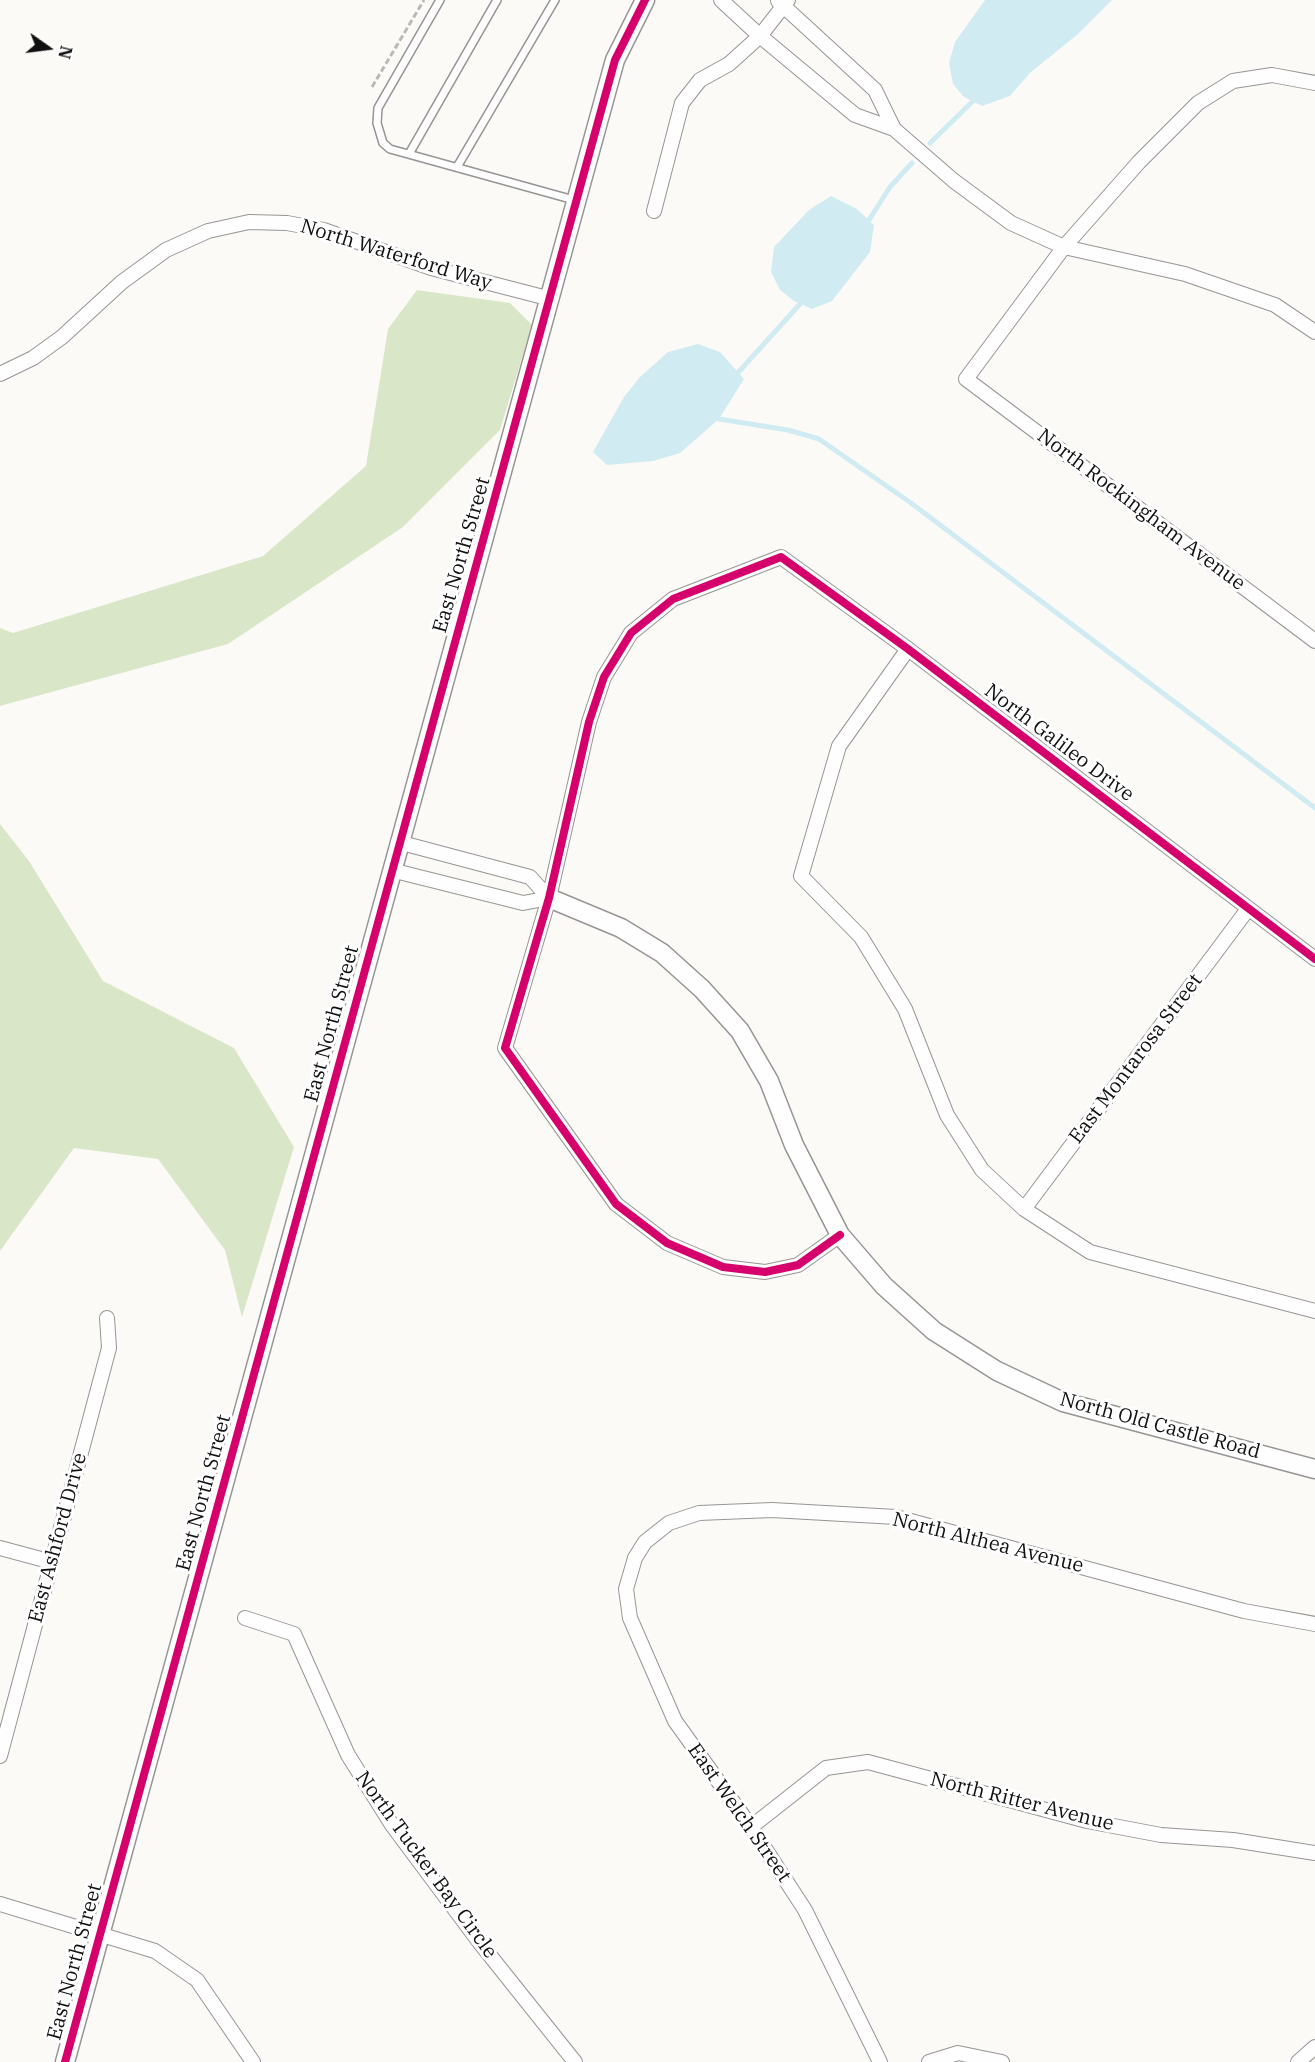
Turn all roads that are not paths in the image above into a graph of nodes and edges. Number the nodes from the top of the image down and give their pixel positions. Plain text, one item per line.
1 (440, 0) edge
2 (497, 0) edge
3 (555, 0) edge
4 (645, 0) edge
5 (721, 0) edge
6 (782, 2) edge
7 (760, 36) junction
8 (1315, 83) edge
9 (894, 129) junction
10 (409, 154) junction
11 (457, 167) junction
12 (576, 200) junction
13 (654, 211) dead end
14 (1064, 247) junction
15 (551, 300) junction
16 (1315, 332) edge
17 (0, 374) edge
18 (1315, 641) edge
19 (908, 649) junction
20 (398, 842) junction
21 (391, 870) junction
22 (549, 898) junction
23 (1248, 909) junction
24 (1315, 959) edge
25 (1024, 1209) junction
26 (840, 1235) junction
27 (1315, 1311) edge
28 (107, 1318) dead end
29 (1315, 1469) edge
30 (0, 1548) edge
31 (634, 1558) joint
32 (52, 1562) junction
33 (245, 1618) dead end
34 (1315, 1624) edge
35 (0, 1756) edge
36 (751, 1827) junction
37 (1315, 1853) edge
38 (0, 1904) edge
39 (99, 1936) junction
40 (1315, 2047) edge
41 (65, 2062) edge
42 (253, 2062) edge
43 (575, 2062) edge
44 (880, 2062) edge
45 (929, 2062) edge
46 (1002, 2062) edge
47 (1298, 2062) edge

1 - 10 lane
2 - 10 lane
3 - 11 lane
4 - 12 street, East North Street
5 - 7 street
6 - 7 street
6 - 9 street
7 - 9 street
7 - 13 street
8 - 14 street
9 - 14 street
10 - 11 lane
11 - 12 lane
12 - 15 street, East North Street
14 - 16 street
14 - 18 street, North Rockingham Avenue
15 - 17 street, North Waterford Way
15 - 20 street, East North Street
19 - 22 street, North Galileo Drive
19 - 23 street, North Galileo Drive
19 - 25 street
20 - 21 street, East North Street
20 - 22 street
21 - 22 street
21 - 39 street, East North Street
22 - 26 street, North Old Castle Road
22 - 26 street
23 - 24 street, North Galileo Drive
23 - 25 street, East Montarosa Street
25 - 27 street
26 - 29 street, North Old Castle Road
28 - 32 street, East Ashford Drive
30 - 32 street
31 - 34 street, North Althea Avenue
31 - 36 street, East Welch Street
32 - 35 street, East Ashford Drive
33 - 43 street, North Tucker Bay Circle
36 - 37 street, North Ritter Avenue
36 - 44 street, East Welch Street
38 - 39 street
39 - 41 street, East North Street
39 - 42 street
40 - 47 street
45 - 46 street

